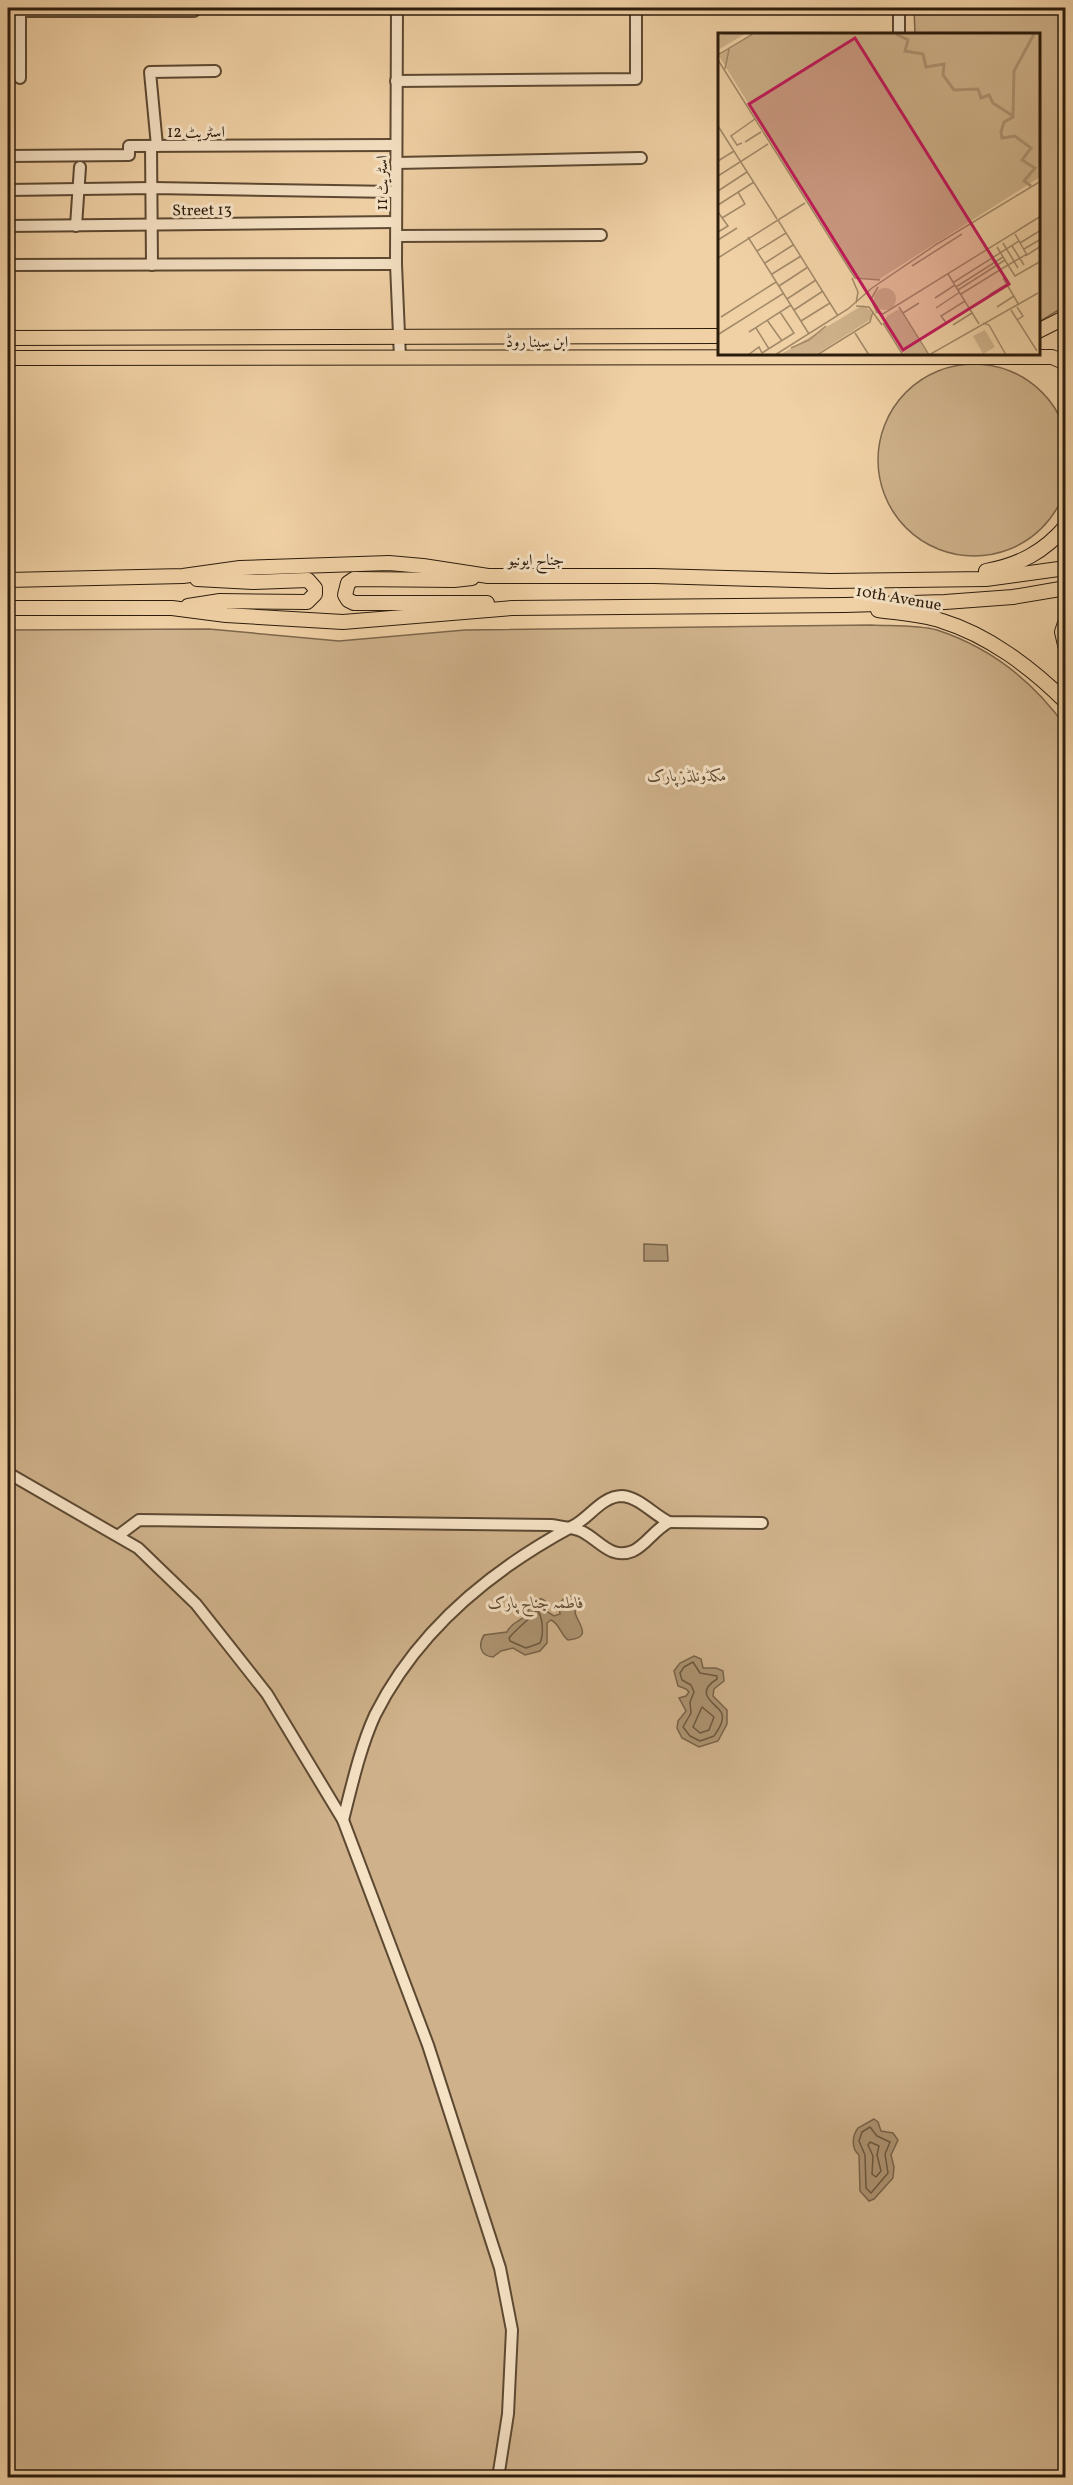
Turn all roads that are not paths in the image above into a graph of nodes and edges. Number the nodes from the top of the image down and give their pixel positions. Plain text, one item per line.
1 (397, 8) edge
2 (636, 8) edge
3 (899, 8) edge
4 (20, 9) edge
5 (194, 11) dead end
6 (899, 33) edge
7 (215, 71) dead end
8 (20, 78) dead end
9 (396, 81) junction
10 (396, 145) junction
11 (154, 146) junction
12 (8, 156) edge
13 (641, 158) dead end
14 (396, 163) junction
15 (80, 167) dead end
16 (153, 188) junction
17 (78, 189) junction
18 (8, 190) edge
19 (396, 192) junction
20 (396, 222) junction
21 (76, 225) junction
22 (152, 225) junction
23 (8, 226) edge
24 (601, 235) dead end
25 (397, 236) junction
26 (396, 264) junction
27 (8, 265) edge
28 (152, 265) junction
29 (1065, 317) edge
30 (1040, 330) edge
31 (718, 336) edge
32 (399, 337) junction
33 (8, 338) edge
34 (8, 358) edge
35 (400, 358) junction
36 (1065, 363) edge
37 (1065, 526) edge
38 (1065, 568) edge
39 (183, 576) junction
40 (488, 576) junction
41 (943, 579) junction
42 (8, 580) edge
43 (1065, 588) edge
44 (845, 605) junction
45 (8, 608) edge
46 (172, 608) junction
47 (512, 608) junction
48 (1065, 620) edge
49 (1065, 649) edge
50 (1065, 702) edge
51 (8, 1473) edge
52 (669, 1522) junction
53 (762, 1523) dead end
54 (570, 1528) junction
55 (119, 1535) junction
56 (343, 1820) junction
57 (498, 2478) edge

1 - 9 street, اسٹریٹ 11
2 - 9 street
3 - 6 street
4 - 5 street
4 - 8 street
7 - 11 street
9 - 10 street, اسٹریٹ 11
10 - 11 street, اسٹریٹ 12
10 - 14 street, اسٹریٹ 11
11 - 12 street, اسٹریٹ 12
11 - 16 street
13 - 14 street
14 - 19 street, اسٹریٹ 11
15 - 17 street
16 - 17 street
16 - 19 street
16 - 22 street
17 - 18 street
17 - 21 street
19 - 20 street, اسٹریٹ 11
20 - 22 street, Street 13
20 - 25 street, اسٹریٹ 11
21 - 22 street, Street 13
21 - 23 street, Street 13
22 - 28 street
24 - 25 street
25 - 26 street, اسٹریٹ 11
26 - 28 street
26 - 32 street, اسٹریٹ 11
27 - 28 street
29 - 30 main road
31 - 32 main road, ابن سینا روڈ
32 - 33 main road, ابن سینا روڈ
32 - 35 street, اسٹریٹ 11
34 - 35 main road, ابن سینا روڈ
35 - 36 main road, ابن سینا روڈ
37 - 41 main road
38 - 41 main road, جناح ایونیو
39 - 40 main road, جناح ایونیو
39 - 42 main road, جناح ایونیو
39 - 46 main road
40 - 41 main road, جناح ایونیو
40 - 47 main road
43 - 44 main road
44 - 47 main road
44 - 50 main road, 10th Avenue
45 - 46 main road
46 - 47 main road
48 - 49 main road
51 - 55 street
52 - 53 street
52 - 54 street
52 - 54 street
54 - 55 street
54 - 56 street
55 - 56 street
56 - 57 street

